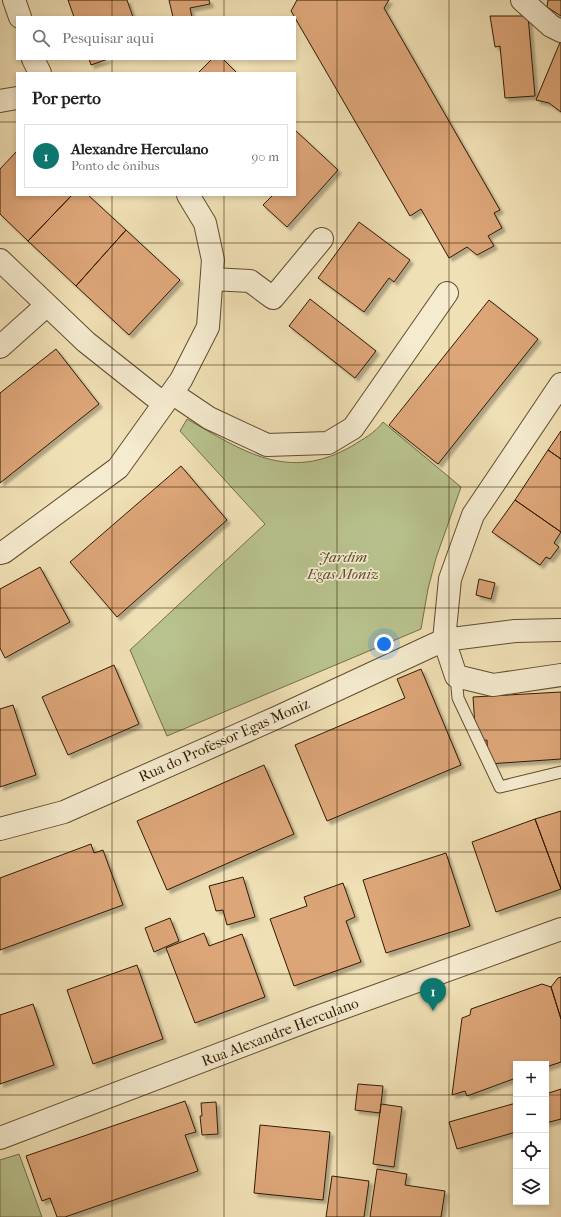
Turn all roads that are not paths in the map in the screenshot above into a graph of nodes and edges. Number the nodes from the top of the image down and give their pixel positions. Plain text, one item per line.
1 (14, 0) edge
2 (522, 0) edge
3 (20, 16) edge
4 (561, 31) edge
5 (34, 60) edge
6 (40, 72) edge
7 (16, 98) edge
8 (0, 101) edge
9 (189, 196) edge
10 (322, 239) dead end
11 (0, 260) edge
12 (212, 279) junction
13 (447, 293) dead end
14 (47, 305) junction
15 (0, 347) edge
16 (561, 384) edge
17 (168, 398) junction
18 (0, 553) edge
19 (561, 630) edge
20 (444, 640) junction
21 (561, 675) edge
22 (456, 676) junction
23 (561, 772) edge
24 (0, 829) edge
25 (561, 929) edge
26 (0, 1138) edge

1 - 3 street
2 - 4 street
5 - 6 street
7 - 8 street
9 - 12 street
10 - 12 street
11 - 14 street
12 - 17 street
13 - 17 street
14 - 15 street
14 - 17 street
16 - 20 street
17 - 18 street
19 - 20 street, Rua do Professor Egas Moniz
20 - 22 street
20 - 24 street, Rua do Professor Egas Moniz
21 - 22 street
22 - 23 lane
25 - 26 street, Rua Alexandre Herculano

